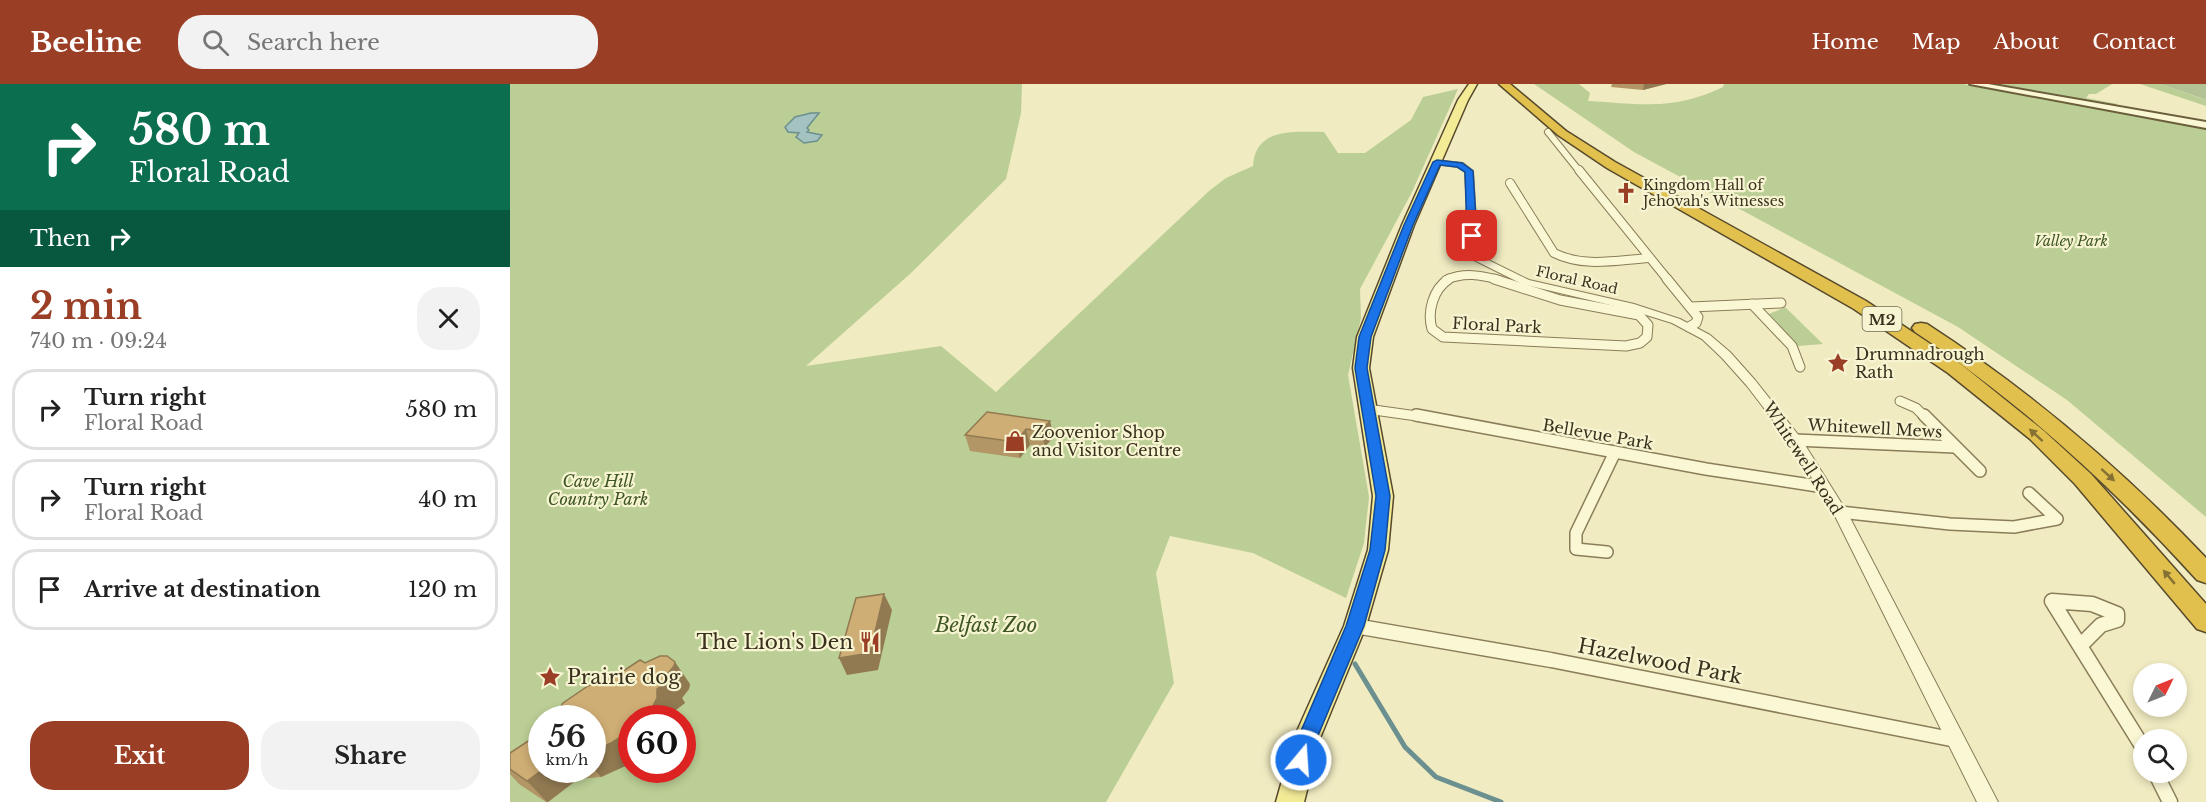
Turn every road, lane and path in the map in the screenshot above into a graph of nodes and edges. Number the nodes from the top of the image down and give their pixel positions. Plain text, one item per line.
1 (1473, 84) edge
2 (1504, 84) edge
3 (1518, 84) edge
4 (1974, 84) edge
5 (2206, 125) edge
6 (1548, 132) dead end
7 (1439, 157) junction
8 (1572, 160) junction
9 (1584, 160) dead end
10 (1510, 183) dead end
11 (1649, 258) junction
12 (1589, 302) junction
13 (1781, 303) dead end
14 (1752, 304) junction
15 (1691, 307) junction
16 (1689, 327) junction
17 (1800, 367) dead end
18 (1899, 389) dead end
19 (1366, 409) junction
20 (1795, 440) junction
21 (1955, 447) junction
22 (1615, 452) junction
23 (1980, 471) dead end
24 (1824, 487) junction
25 (2029, 493) dead end
26 (1840, 512) junction
27 (1607, 552) dead end
28 (2206, 574) edge
29 (2206, 622) edge
30 (1355, 626) junction
31 (2082, 645) junction
32 (2134, 729) edge
33 (1956, 740) junction
34 (2160, 783) edge
35 (1290, 802) edge
36 (1988, 802) edge
37 (2170, 802) edge

1 - 7 main road
29 -> 2 highway, M2
3 -> 28 highway, M2
4 - 5 main road
6 - 8 street
7 - 12 street, Floral Road
7 - 19 main road
8 - 9 street
8 - 11 street
10 - 11 street
11 - 15 street
12 - 12 street, Floral Park
12 - 16 street, Floral Road
13 - 14 street
14 - 15 street
14 - 17 street
15 - 16 street
16 - 20 street, Whitewell Road
18 - 21 street
19 - 22 street, Bellevue Park
19 - 30 main road
20 - 21 street, Whitewell Mews
20 - 24 street, Whitewell Road
21 - 23 street
22 - 24 street, Bellevue Park
22 - 27 street
24 - 26 street, Whitewell Road
25 - 26 street
26 - 33 street, Whitewell Road
30 - 33 street, Hazelwood Park
30 - 35 main road
31 - 31 street
31 - 32 street
33 - 36 street, Whitewell Road
34 - 37 street

